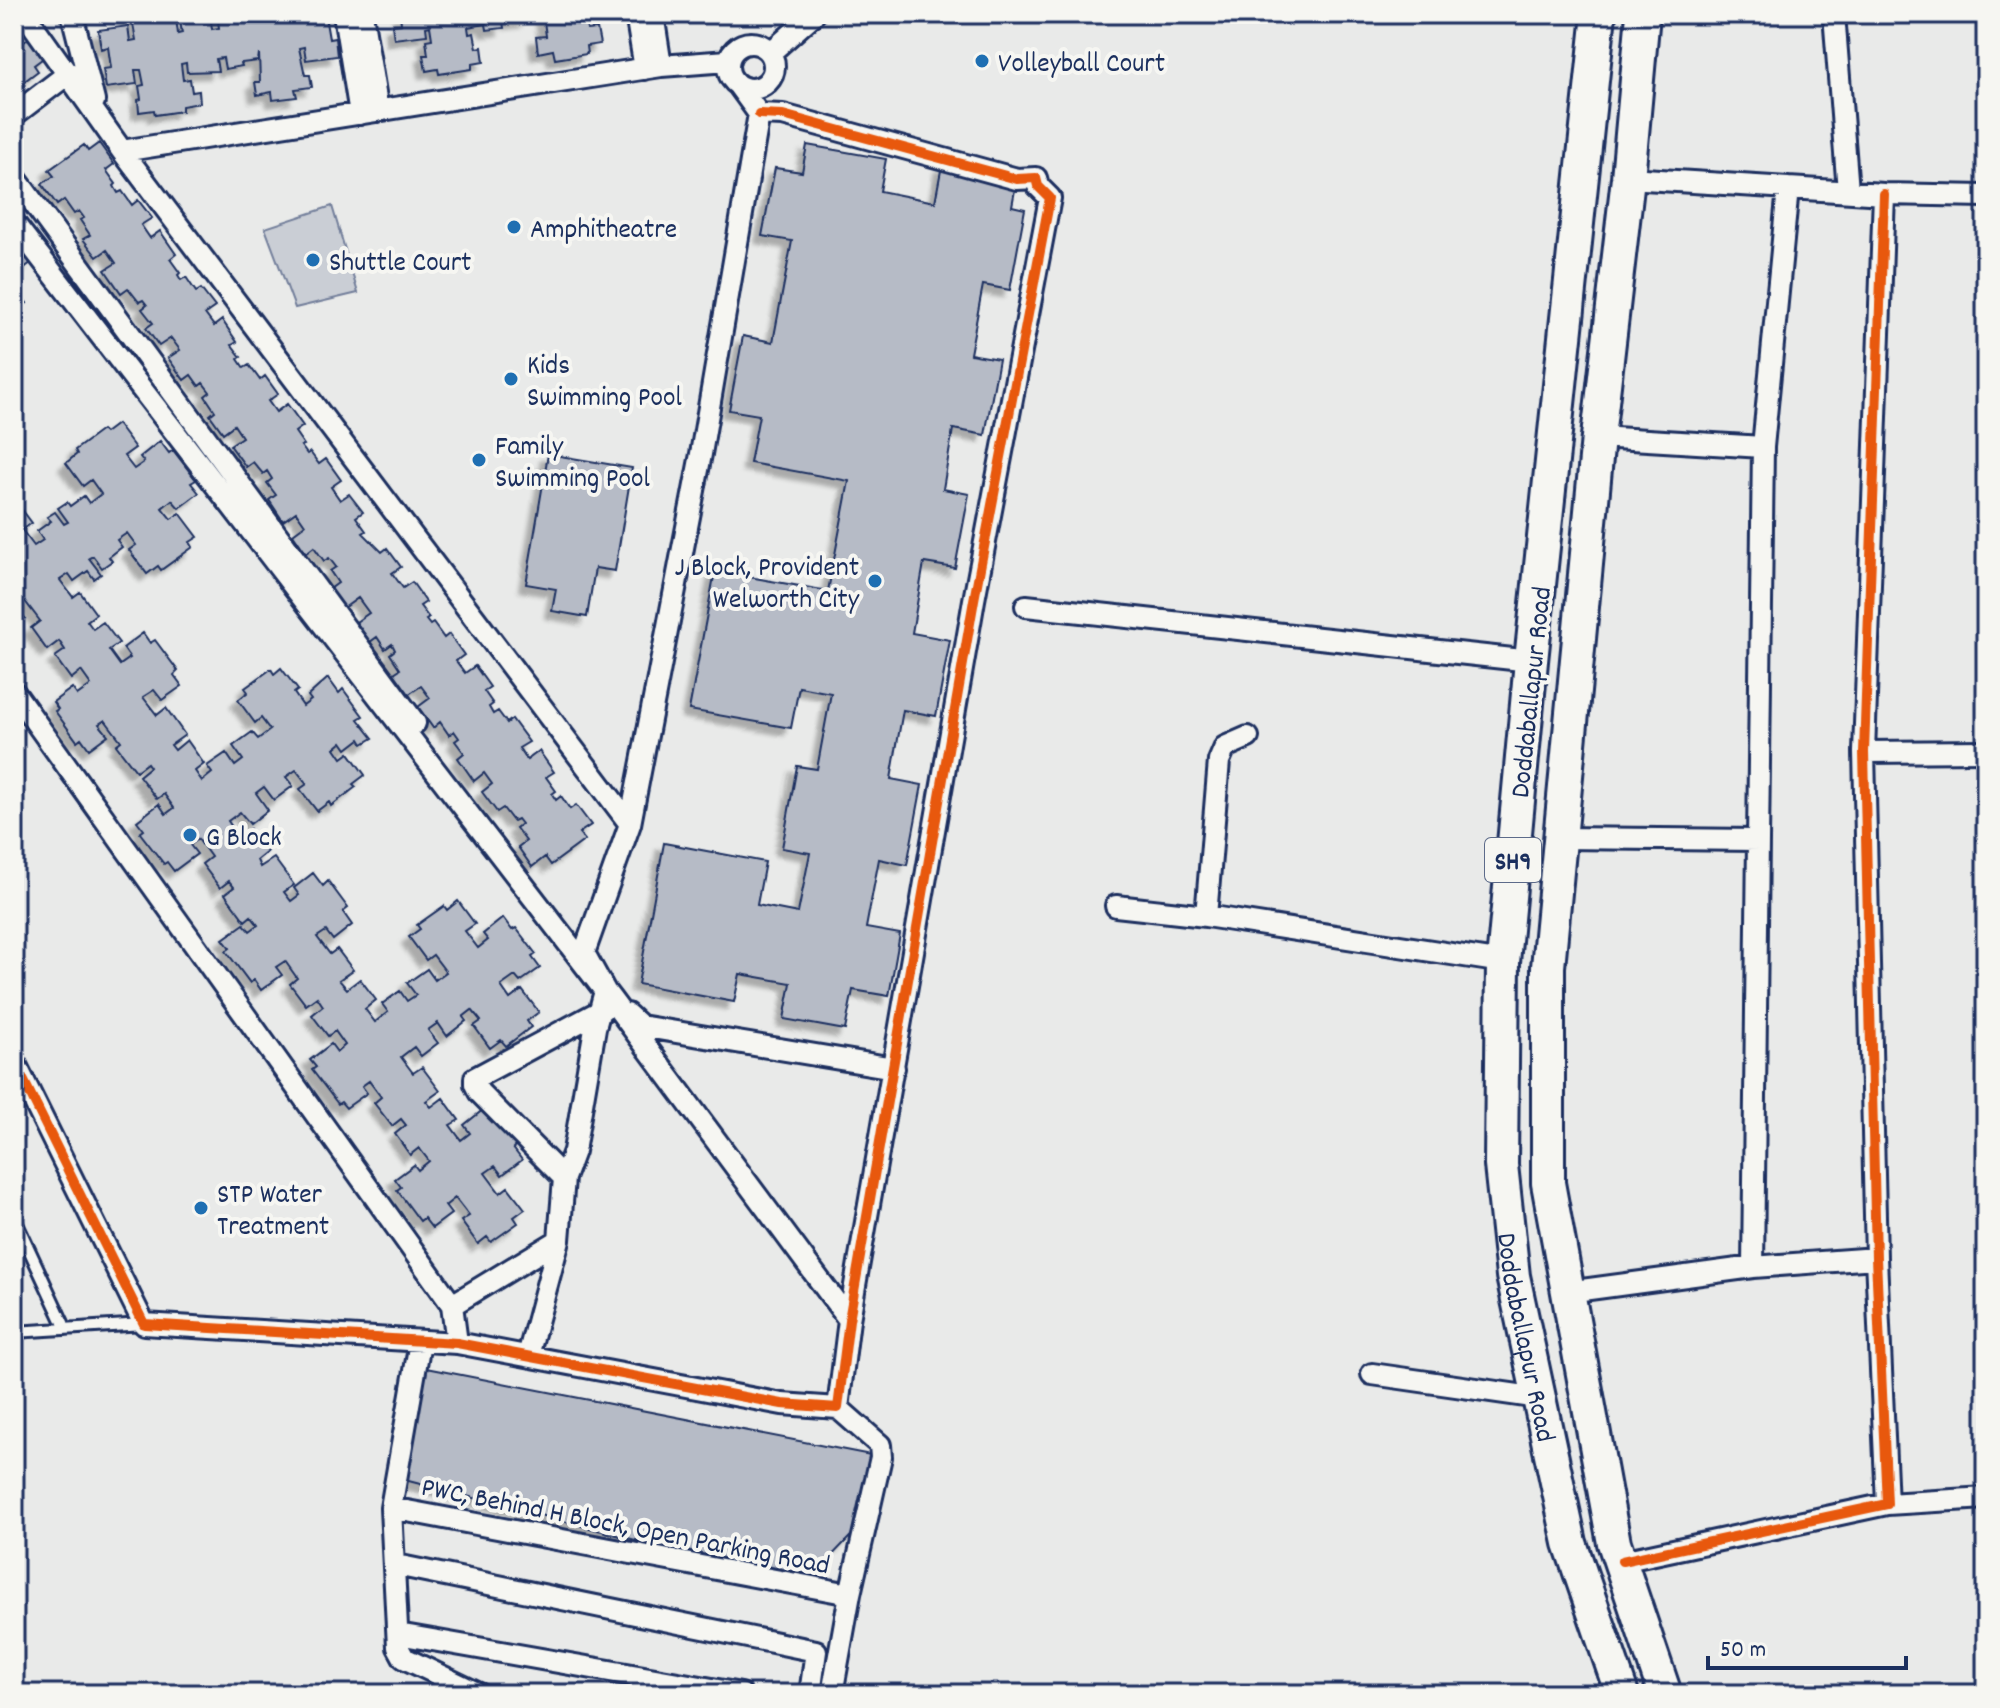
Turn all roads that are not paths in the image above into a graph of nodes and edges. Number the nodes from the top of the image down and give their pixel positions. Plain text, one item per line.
1 (25, 14) edge
2 (72, 14) edge
3 (344, 14) edge
4 (362, 14) edge
5 (636, 14) edge
6 (653, 14) edge
7 (814, 14) edge
8 (1599, 14) edge
9 (1643, 14) edge
10 (1834, 14) edge
11 (770, 53) junction
12 (728, 61) junction
13 (653, 68) junction
14 (69, 73) junction
15 (738, 85) junction
16 (369, 112) junction
17 (759, 114) junction
18 (14, 115) edge
19 (98, 117) junction
20 (122, 151) junction
21 (14, 176) edge
22 (1628, 178) junction
23 (1788, 188) junction
24 (1848, 191) junction
25 (1884, 194) junction
26 (1986, 196) edge
27 (14, 223) edge
28 (1598, 437) junction
29 (1763, 447) junction
30 (1026, 606) dead end
31 (1531, 661) junction
32 (14, 692) edge
33 (1248, 737) dead end
34 (1986, 751) edge
35 (1864, 752) junction
36 (630, 824) junction
37 (1560, 838) junction
38 (1758, 840) junction
39 (1116, 906) dead end
40 (1206, 916) junction
41 (584, 953) junction
42 (1503, 962) junction
43 (606, 1000) junction
44 (894, 1068) junction
45 (16, 1074) edge
46 (564, 1178) junction
47 (14, 1217) edge
48 (559, 1240) junction
49 (1876, 1258) junction
50 (1753, 1267) junction
51 (1567, 1292) junction
52 (452, 1305) junction
53 (849, 1320) junction
54 (144, 1324) junction
55 (66, 1329) junction
56 (14, 1332) edge
57 (420, 1342) junction
58 (457, 1343) junction
59 (528, 1356) junction
60 (1372, 1374) dead end
61 (1539, 1398) junction
62 (838, 1408) junction
63 (1986, 1498) edge
64 (1887, 1504) junction
65 (391, 1508) junction
66 (1622, 1561) junction
67 (396, 1565) junction
68 (850, 1594) junction
69 (398, 1634) junction
70 (479, 1694) edge
71 (741, 1694) edge
72 (810, 1694) edge
73 (832, 1694) edge
74 (1622, 1694) edge
75 (1665, 1694) edge

1 - 14 street
2 - 19 street
3 - 16 street
4 - 16 street
5 - 13 street
6 - 13 street
7 - 11 street
8 - 31 main road, Doddaballapur Road / SH9
9 - 22 main road, Doddaballapur Road / SH9
10 - 24 street
11 - 12 street
11 - 15 street
12 - 13 street
12 - 15 street
13 - 16 street
14 - 18 street
14 - 19 street
15 - 17 street
16 - 20 street
17 - 36 street
17 - 44 street
19 - 20 street
20 - 36 street
21 - 41 street
22 - 23 street
22 - 28 main road, Doddaballapur Road / SH9
23 - 24 street
23 - 29 street
24 - 25 street
25 - 26 street
25 - 35 street
27 - 43 street
28 - 29 street
28 - 37 main road, Doddaballapur Road / SH9
29 - 38 street
30 - 31 street
31 - 42 main road, Doddaballapur Road / SH9
32 - 52 street
33 - 40 street
34 - 35 street
35 - 49 street
36 - 41 street
37 - 38 street
37 - 51 main road, Doddaballapur Road / SH9
38 - 50 street
39 - 40 street
40 - 42 street
41 - 43 street
42 - 61 main road, Doddaballapur Road / SH9
43 - 44 street
43 - 46 street
43 - 46 street
43 - 53 street
44 - 53 street
45 - 54 street
46 - 48 street
47 - 55 lane
48 - 52 street
48 - 59 street
49 - 50 street
49 - 64 street
50 - 51 street
51 - 66 main road, Doddaballapur Road / SH9
52 - 58 street
53 - 62 street
54 - 55 lane
54 - 57 street
55 - 56 lane
57 - 58 street
57 - 65 street
58 - 59 street
59 - 62 street
60 - 61 street
61 - 74 main road, Doddaballapur Road / SH9
62 - 68 street
63 - 64 street
64 - 66 street
65 - 67 street
65 - 68 street, PWC, Behind H Block, Open Parking Road
66 - 75 main road, Doddaballapur Road / SH9
67 - 69 street
67 - 72 street
68 - 73 street
69 - 70 street
69 - 71 street

